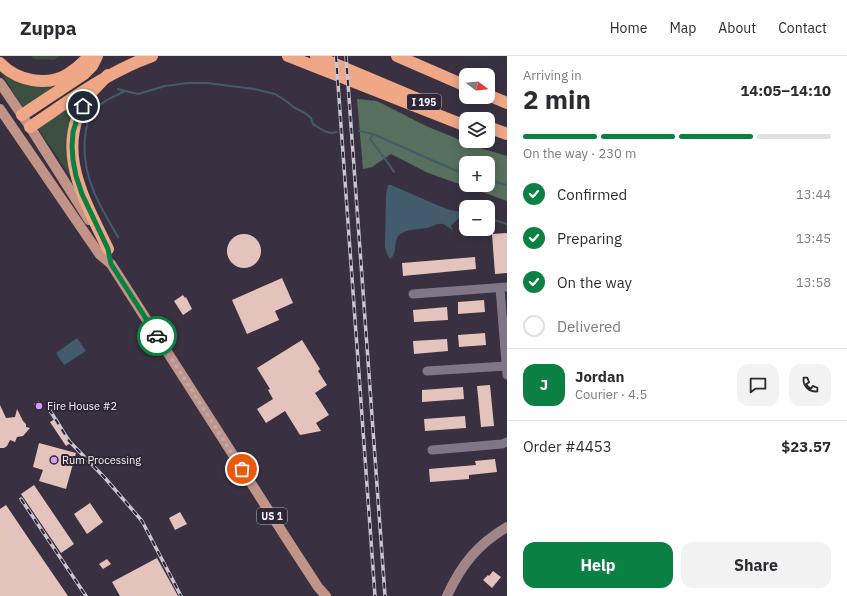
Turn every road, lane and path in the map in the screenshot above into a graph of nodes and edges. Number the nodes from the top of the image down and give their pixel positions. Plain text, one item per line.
1 (89, 56) edge
2 (97, 56) edge
3 (152, 56) edge
4 (288, 56) edge
5 (397, 56) edge
6 (408, 56) edge
7 (312, 60) edge
8 (0, 63) edge
9 (108, 76) junction
10 (459, 82) edge
11 (459, 82) edge
12 (0, 83) edge
13 (381, 88) junction
14 (495, 98) edge
15 (507, 102) edge
16 (0, 109) edge
17 (22, 115) junction
18 (459, 116) edge
19 (10, 123) junction
20 (459, 123) edge
21 (30, 127) junction
22 (495, 130) edge
23 (18, 134) junction
24 (507, 134) edge
25 (495, 136) edge
26 (507, 140) edge
27 (108, 249) junction
28 (111, 264) junction
29 (503, 287) edge
30 (413, 294) dead end
31 (507, 370) edge
32 (427, 371) dead end
33 (507, 442) edge
34 (432, 450) dead end
35 (507, 527) edge
36 (326, 596) edge
37 (447, 596) edge

1 - 8 highway
2 - 17 highway
3 - 9 highway
4 - 7 highway
5 - 10 highway
6 - 11 highway
7 - 13 highway
9 - 21 highway
9 - 27 highway
12 - 17 main road, US 1
13 - 18 highway, I 195
13 - 20 highway
14 - 15 highway
16 - 19 main road, US 1
17 - 19 main road
17 - 21 main road, US 1
19 - 23 main road, US 1
21 - 23 main road
21 - 27 main road, US 1
22 - 24 highway
23 - 28 main road, US 1
25 - 26 highway
27 - 28 main road, US 1
28 - 36 main road, US 1
29 - 30 street
29 - 31 street
31 - 32 street
33 - 34 street
35 - 37 street

